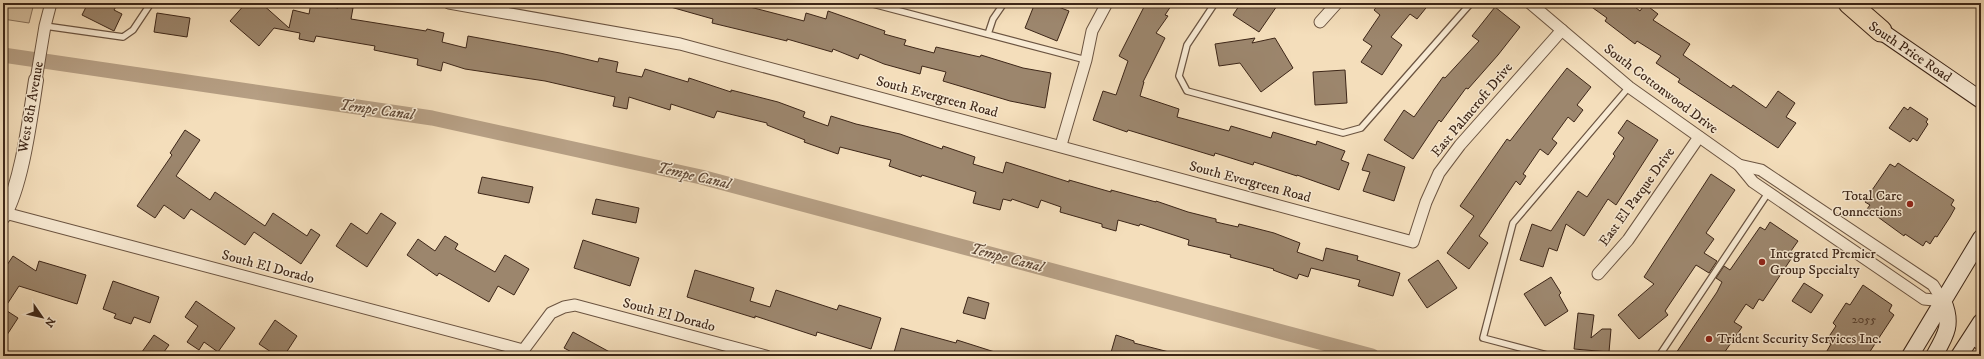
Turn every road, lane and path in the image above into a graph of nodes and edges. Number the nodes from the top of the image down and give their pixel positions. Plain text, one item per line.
1 (51, 3) edge
2 (151, 3) edge
3 (450, 3) edge
4 (869, 3) edge
5 (1004, 3) edge
6 (1107, 3) edge
7 (1215, 3) edge
8 (1337, 3) edge
9 (1471, 3) edge
10 (1530, 3) edge
11 (1839, 3) edge
12 (1849, 3) edge
13 (1320, 22) dead end
14 (45, 26) junction
15 (1562, 30) junction
16 (1881, 31) junction
17 (988, 34) junction
18 (1086, 60) junction
19 (36, 80) joint
20 (1629, 87) junction
21 (1981, 100) edge
22 (1699, 137) junction
23 (1061, 145) junction
24 (1739, 164) junction
25 (1768, 193) junction
26 (4, 215) edge
27 (1827, 233) junction
28 (1856, 233) junction
29 (1981, 238) edge
30 (1413, 242) joint
31 (1598, 274) dead end
32 (1943, 301) junction
33 (1981, 322) edge
34 (1975, 344) edge
35 (521, 353) edge
36 (766, 356) edge
37 (1551, 356) edge
38 (1659, 356) edge
39 (1910, 356) edge
40 (1934, 356) edge
41 (1959, 356) edge

1 - 14 street, West 8th Avenue
2 - 14 lane
3 - 23 street, South Evergreen Road
4 - 17 lane
5 - 17 lane
6 - 18 street
7 - 9 lane
8 - 13 street
10 - 15 street, South Cottonwood Drive
11 - 16 main road, South Price Road
12 - 16 highway
14 - 19 street, West 8th Avenue
15 - 20 street, South Cottonwood Drive
15 - 30 street, East Palmcroft Drive
16 - 21 main road, South Price Road
17 - 18 lane
18 - 23 street
19 - 26 street, West 8th Avenue
20 - 22 street, South Cottonwood Drive
20 - 37 lane
22 - 24 street, South Cottonwood Drive
22 - 31 street, East El Parque Drive
23 - 30 street, South Evergreen Road
24 - 25 street, South Cottonwood Drive
24 - 28 street, South Cottonwood Drive
25 - 27 street, South Cottonwood Drive
25 - 38 lane
26 - 35 street, South El Dorado
27 - 28 street, South Cottonwood Drive
27 - 32 street, South Cottonwood Drive
28 - 32 street, South Cottonwood Drive
29 - 32 main road
32 - 39 main road
32 - 40 main road
33 - 34 main road
34 - 41 main road
35 - 36 street, South El Dorado

